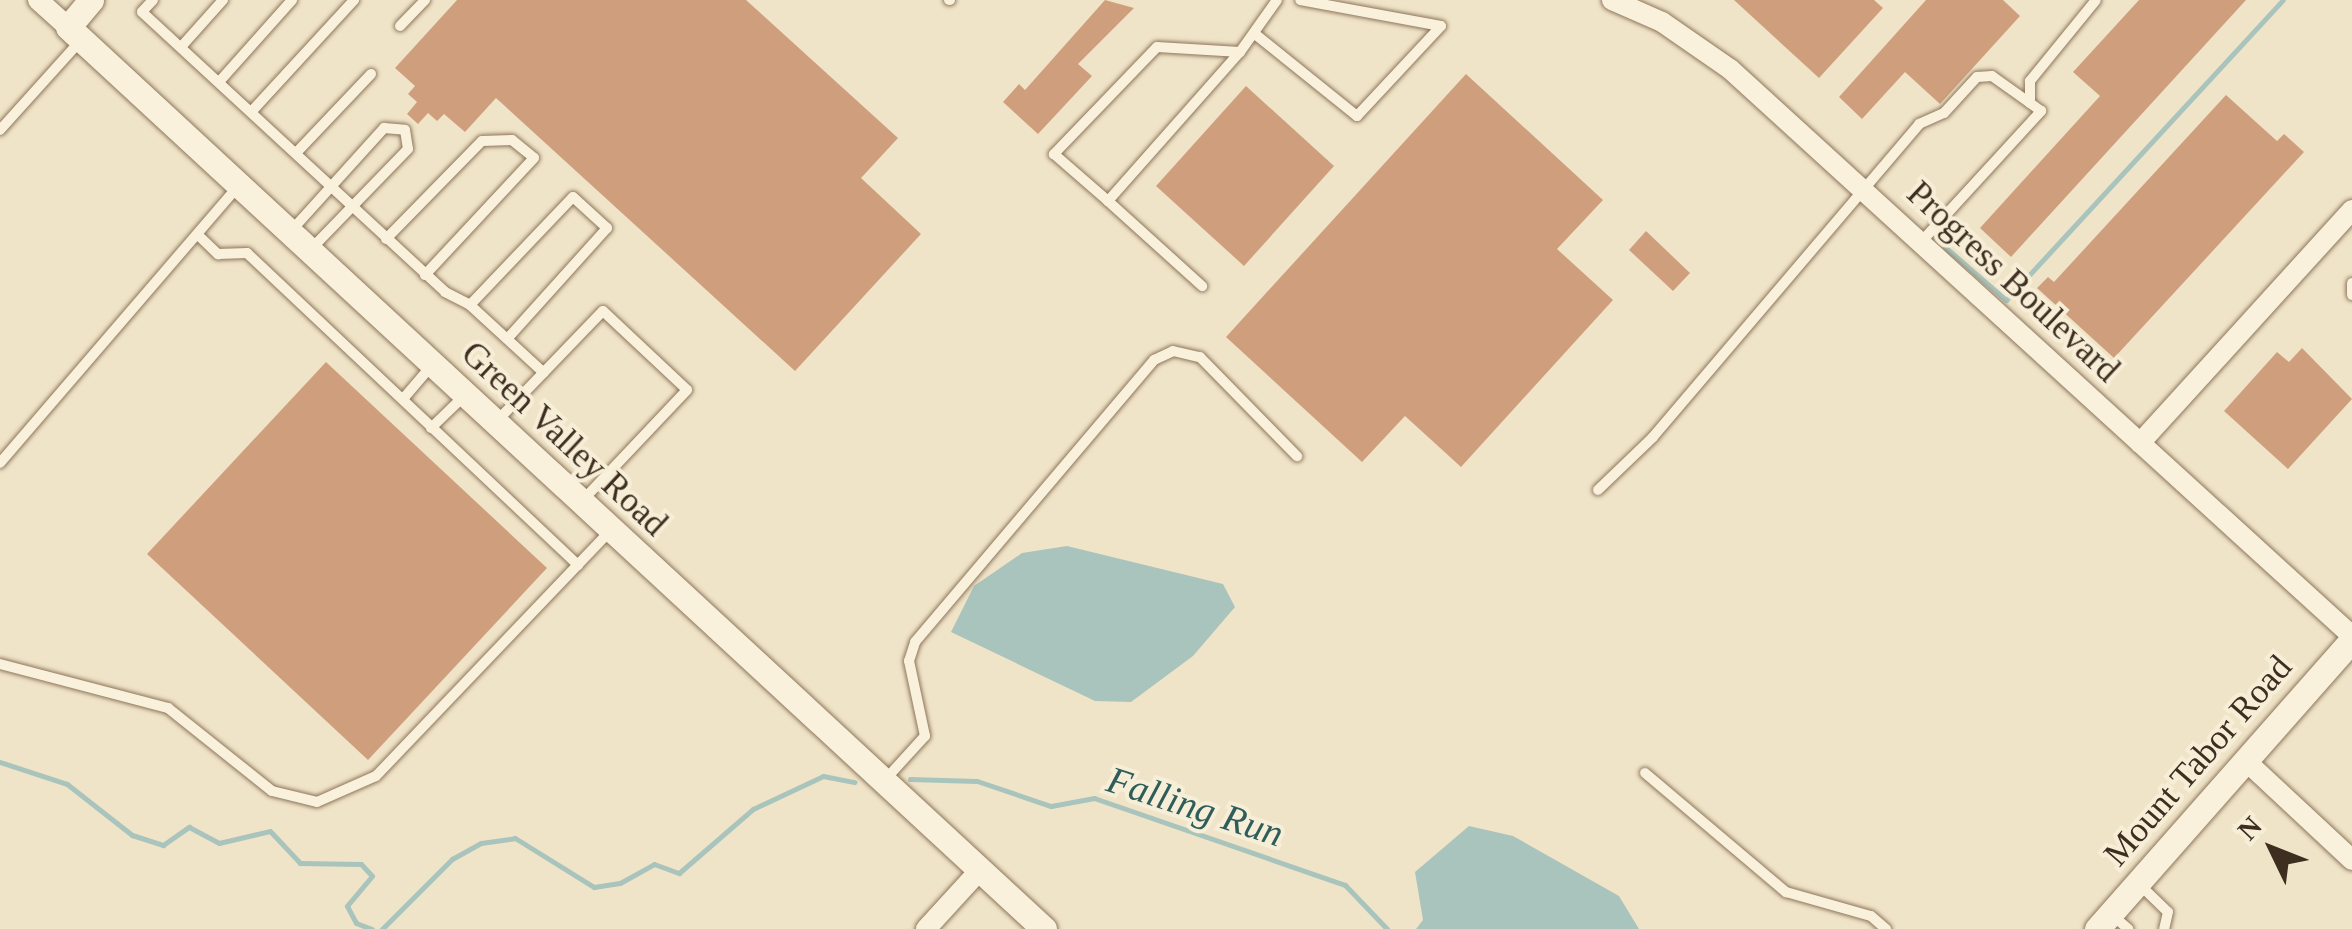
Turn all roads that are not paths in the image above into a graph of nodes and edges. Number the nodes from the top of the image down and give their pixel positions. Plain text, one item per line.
1 (38, 0) edge
2 (91, 0) edge
3 (154, 0) edge
4 (223, 0) edge
5 (292, 0) edge
6 (354, 0) edge
7 (424, 0) edge
8 (1277, 0) edge
9 (1300, 0) edge
10 (1612, 0) edge
11 (2096, 0) edge
12 (400, 26) dead end
13 (75, 33) junction
14 (1255, 34) junction
15 (181, 47) junction
16 (1240, 52) junction
17 (371, 74) dead end
18 (219, 82) junction
19 (2030, 103) junction
20 (252, 111) junction
21 (0, 130) edge
22 (296, 154) junction
23 (239, 185) junction
24 (330, 186) junction
25 (1866, 191) junction
26 (1108, 201) junction
27 (351, 207) junction
28 (2352, 210) edge
29 (289, 232) junction
30 (198, 234) junction
31 (386, 238) junction
32 (1922, 242) junction
33 (309, 251) junction
34 (425, 274) junction
35 (2352, 284) edge
36 (1202, 286) dead end
37 (2352, 295) edge
38 (470, 305) junction
39 (507, 339) junction
40 (432, 366) junction
41 (544, 373) junction
42 (466, 394) junction
43 (403, 399) junction
44 (496, 422) junction
45 (431, 428) junction
46 (2140, 443) junction
47 (1297, 456) dead end
48 (0, 463) edge
49 (1598, 490) dead end
50 (581, 502) junction
51 (611, 530) junction
52 (578, 565) junction
53 (2351, 641) edge
54 (0, 664) edge
55 (2246, 761) junction
56 (1644, 773) dead end
57 (883, 782) junction
58 (2352, 860) edge
59 (980, 871) junction
60 (2138, 882) junction
61 (2112, 924) edge
62 (926, 929) edge
63 (1044, 929) edge
64 (1886, 929) edge
65 (2164, 929) edge

1 - 13 street, Green Valley Road
2 - 13 street
3 - 15 lane
4 - 15 lane
5 - 18 lane
6 - 20 lane
7 - 12 lane
8 - 14 lane
9 - 14 lane
10 - 25 street, Progress Boulevard
11 - 19 lane
13 - 21 lane
13 - 23 street, Green Valley Road
14 - 16 lane
15 - 18 lane
16 - 26 lane
16 - 26 lane
17 - 22 lane
18 - 20 lane
19 - 25 lane
19 - 32 lane
20 - 22 lane
22 - 24 lane
23 - 29 street, Green Valley Road
23 - 30 lane
24 - 27 lane
24 - 27 lane
24 - 29 lane
25 - 32 street, Progress Boulevard
25 - 49 lane
26 - 36 lane
27 - 31 lane
27 - 33 lane
28 - 46 street
29 - 33 street, Green Valley Road
30 - 43 lane
30 - 48 lane
31 - 34 lane
31 - 34 lane
32 - 46 street, Progress Boulevard
33 - 40 street, Green Valley Road
34 - 38 lane
35 - 37 lane
38 - 39 lane
38 - 39 lane
39 - 41 lane
40 - 42 street, Green Valley Road
40 - 43 lane
41 - 44 lane
41 - 50 lane
42 - 44 street, Green Valley Road
42 - 45 lane
43 - 45 lane
44 - 50 street, Green Valley Road
45 - 52 lane
46 - 53 street, Progress Boulevard
47 - 57 lane
50 - 51 street, Green Valley Road
51 - 52 lane
51 - 57 street, Green Valley Road
52 - 54 lane
53 - 55 street, Mount Tabor Road
55 - 58 street
55 - 60 street, Mount Tabor Road
56 - 64 lane
57 - 59 street, Green Valley Road
59 - 62 street
59 - 63 street, Green Valley Road
60 - 61 street, Mount Tabor Road
60 - 65 lane

